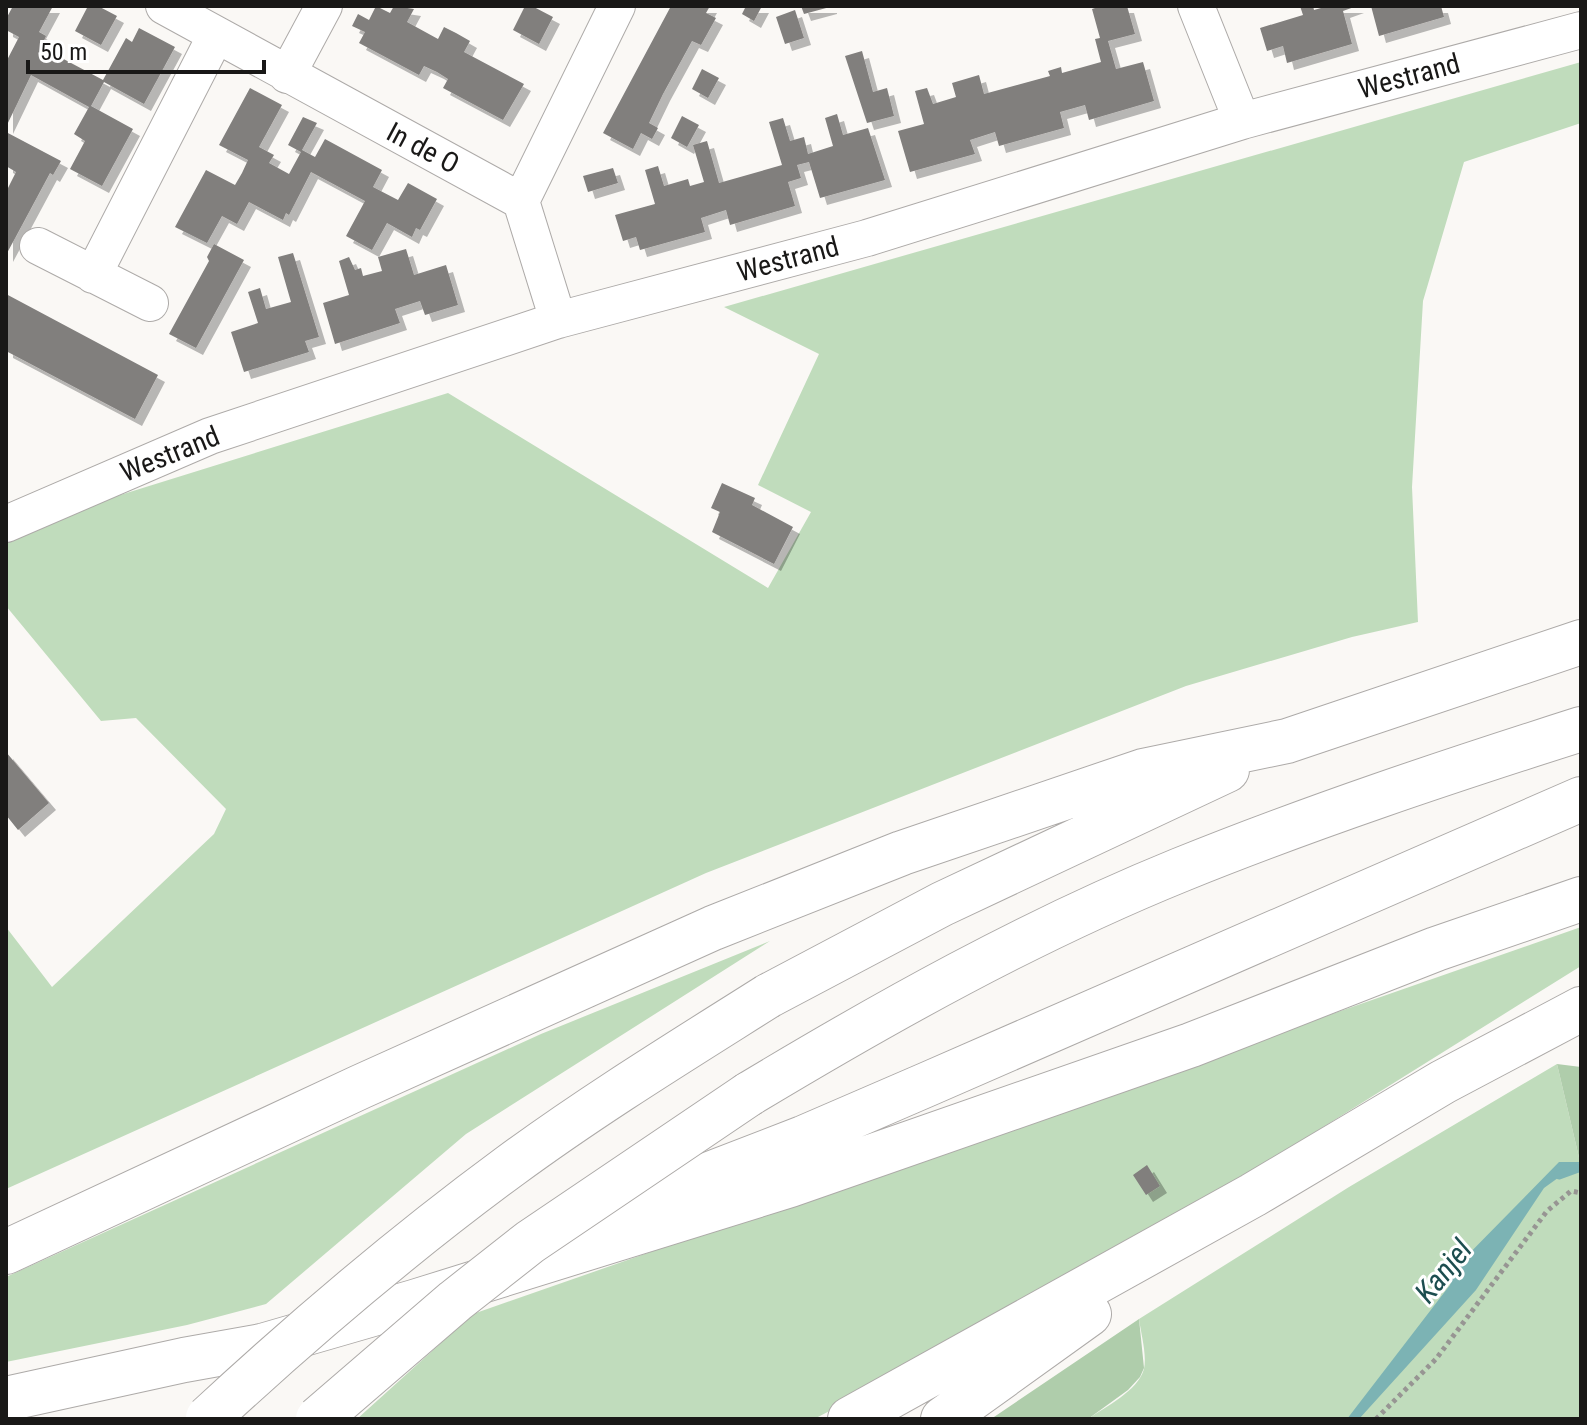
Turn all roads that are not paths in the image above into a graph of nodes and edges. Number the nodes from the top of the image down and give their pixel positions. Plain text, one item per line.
1 (164, 6) edge
2 (324, 6) edge
3 (617, 6) edge
4 (1196, 6) edge
5 (1581, 30) edge
6 (216, 35) junction
7 (287, 75) junction
8 (1242, 121) junction
9 (521, 201) junction
10 (38, 246) dead end
11 (93, 275) junction
12 (150, 303) dead end
13 (558, 320) junction
14 (6, 524) edge
15 (1581, 642) edge
16 (1581, 729) edge
17 (1287, 741) junction
18 (1581, 799) edge
19 (1581, 899) edge
20 (1581, 1009) edge
21 (1253, 1195) junction
22 (6, 1252) edge
23 (184, 1360) junction
24 (6, 1399) edge
25 (207, 1418) edge
26 (318, 1419) edge
27 (850, 1419) edge
28 (943, 1419) edge

1 - 6 street, In de O
2 - 7 street
3 - 9 street
4 - 8 street
5 - 8 street, Westrand
6 - 7 street, In de O
6 - 11 street
7 - 9 street, In de O
8 - 13 street, Westrand
9 - 13 street
10 - 11 street
11 - 12 street
13 - 14 street, Westrand
15 - 17 highway
16 - 26 highway, bridge
17 - 22 highway
17 - 25 highway, bridge
18 - 23 highway
19 - 23 highway
20 - 21 highway
21 - 27 highway
21 - 28 highway
23 - 24 highway

